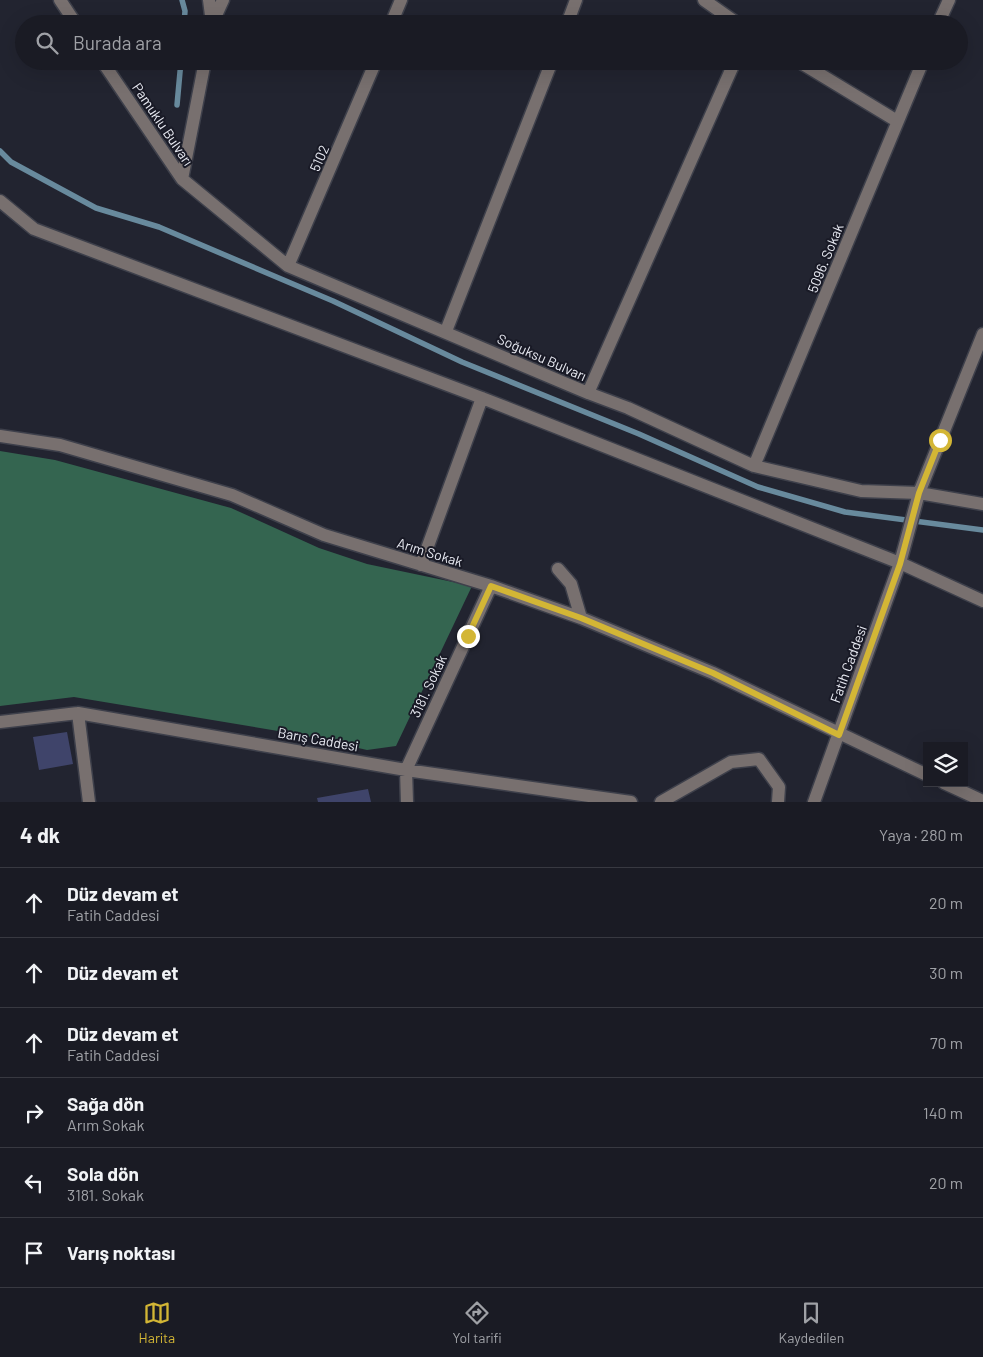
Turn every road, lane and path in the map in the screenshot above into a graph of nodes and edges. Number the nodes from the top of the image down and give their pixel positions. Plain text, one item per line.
1 (60, 0) edge
2 (208, 0) edge
3 (222, 0) edge
4 (401, 0) edge
5 (576, 0) edge
6 (704, 0) edge
7 (948, 0) edge
8 (70, 15) edge
9 (211, 15) edge
10 (215, 15) edge
11 (395, 15) edge
12 (570, 15) edge
13 (725, 15) edge
14 (942, 15) edge
15 (108, 70) edge
16 (203, 70) edge
17 (372, 70) edge
18 (548, 70) edge
19 (730, 70) edge
20 (813, 70) edge
21 (918, 70) edge
22 (897, 121) junction
23 (182, 179) junction
24 (0, 201) edge
25 (288, 266) junction
26 (446, 331) junction
27 (983, 334) edge
28 (588, 393) junction
29 (482, 398) junction
30 (0, 436) edge
31 (754, 466) junction
32 (919, 493) junction
33 (983, 504) edge
34 (900, 564) junction
35 (421, 565) junction
36 (558, 569) dead end
37 (491, 586) junction
38 (983, 600) edge
39 (581, 618) junction
40 (78, 713) junction
41 (0, 722) edge
42 (839, 735) junction
43 (406, 770) junction
44 (923, 773) edge
45 (953, 787) edge
46 (983, 801) edge
47 (90, 802) edge
48 (407, 802) edge
49 (631, 802) edge
50 (661, 802) edge
51 (778, 802) edge
52 (814, 802) edge

1 - 8 street
2 - 9 street
3 - 10 street
4 - 11 street
5 - 12 street
6 - 13 street
7 - 14 street
15 - 23 street, Pamuklu Bulvarı
16 - 23 street
17 - 25 street, 5102
18 - 26 street
19 - 28 street
20 - 22 street
21 - 22 street, 5096. Sokak
22 - 31 street, 5096. Sokak
23 - 25 street, Soğuksu Bulvarı
24 - 29 street
25 - 26 street, Soğuksu Bulvarı
26 - 28 street, Soğuksu Bulvarı
27 - 32 street
28 - 31 street, Soğuksu Bulvarı
29 - 34 street
29 - 35 street
30 - 35 street, Arım Sokak
31 - 32 street, Soğuksu Bulvarı
32 - 33 street, Soğuksu Bulvarı
32 - 34 street, Fatih Caddesi
34 - 38 street
34 - 42 street, Fatih Caddesi
35 - 37 street, Arım Sokak
36 - 39 street
37 - 39 street, Arım Sokak
37 - 43 street, 3181. Sokak
39 - 42 street, Arım Sokak
40 - 41 street, Barış Caddesi
40 - 43 street, Barış Caddesi
40 - 47 street
42 - 44 street, Arım Sokak
42 - 52 street, Fatih Caddesi
43 - 48 street, 3181. Sokak
43 - 49 street, Barış Caddesi
45 - 46 street
50 - 51 street

